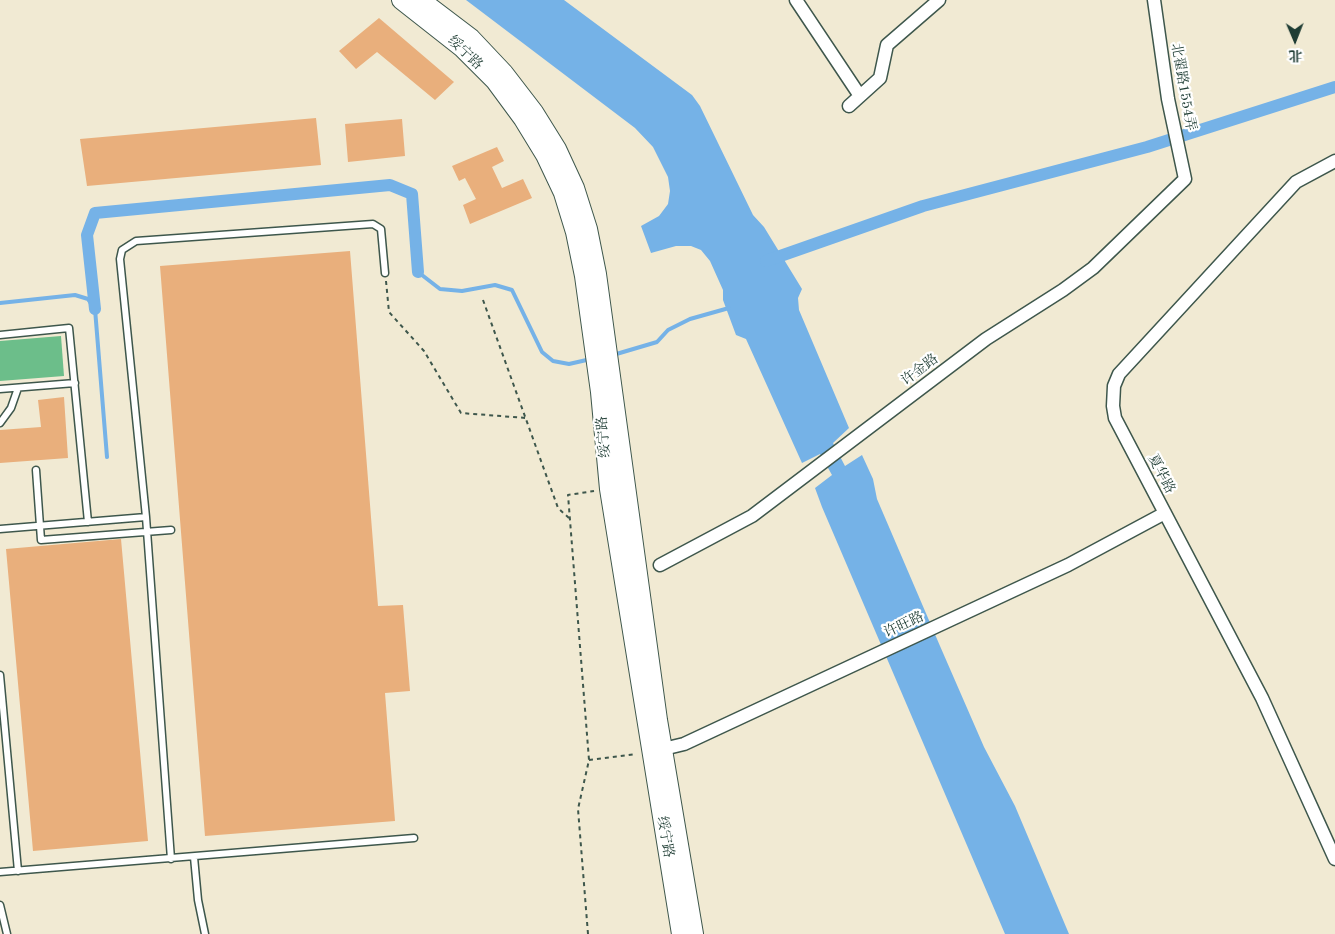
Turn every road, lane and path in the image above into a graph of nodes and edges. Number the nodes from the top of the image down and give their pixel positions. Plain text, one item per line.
1 (401, 0) edge
2 (421, 0) edge
3 (796, 0) edge
4 (939, 0) edge
5 (1154, 0) edge
6 (438, 7) edge
7 (442, 31) junction
8 (860, 96) junction
9 (849, 106) dead end
10 (1335, 162) edge
11 (1185, 178) joint
12 (386, 273) joint
13 (483, 300) dead end
14 (0, 335) edge
15 (601, 356) junction
16 (75, 383) junction
17 (18, 388) junction
18 (0, 389) edge
19 (606, 390) junction
20 (526, 418) junction
21 (0, 423) edge
22 (36, 470) dead end
23 (609, 488) junction
24 (1165, 513) junction
25 (146, 517) junction
26 (570, 519) junction
27 (88, 522) junction
28 (40, 526) junction
29 (0, 529) edge
30 (171, 530) dead end
31 (147, 532) junction
32 (660, 565) dead end
33 (0, 676) edge
34 (657, 751) junction
35 (590, 760) junction
36 (414, 838) dead end
37 (194, 857) junction
38 (171, 859) junction
39 (1335, 859) edge
40 (18, 871) junction
41 (0, 872) edge
42 (0, 905) edge
43 (7, 934) edge
44 (205, 934) edge
45 (588, 934) edge
46 (681, 934) edge
47 (694, 934) edge

1 - 7 main road, 绥宁路
2 - 6 main road, 绥宁路
3 - 8 street
4 - 8 street
5 - 11 street, 北翟路1554弄
6 - 7 street
6 - 15 main road, 绥宁路
7 - 15 main road, 绥宁路
8 - 9 street
10 - 24 street, 夏华路
11 - 32 street, 许金路
12 - 20 path
12 - 25 lane
13 - 20 path
14 - 16 lane
15 - 19 main road, 绥宁路
16 - 17 lane
16 - 27 lane
17 - 18 lane
17 - 21 lane
19 - 23 main road, 绥宁路
19 - 34 main road, 绥宁路
20 - 26 path
22 - 28 lane
23 - 26 path
23 - 34 main road, 绥宁路
24 - 34 street, 许旺路
24 - 39 street, 夏华路
25 - 27 lane
25 - 31 lane
26 - 35 path
27 - 28 lane
28 - 29 lane
28 - 31 lane
30 - 31 lane
31 - 38 lane
33 - 40 lane
34 - 35 path
34 - 46 main road, 绥宁路
34 - 47 main road, 绥宁路
35 - 45 path
36 - 37 lane
37 - 38 lane
37 - 44 lane
38 - 40 lane
40 - 41 lane
42 - 43 lane

